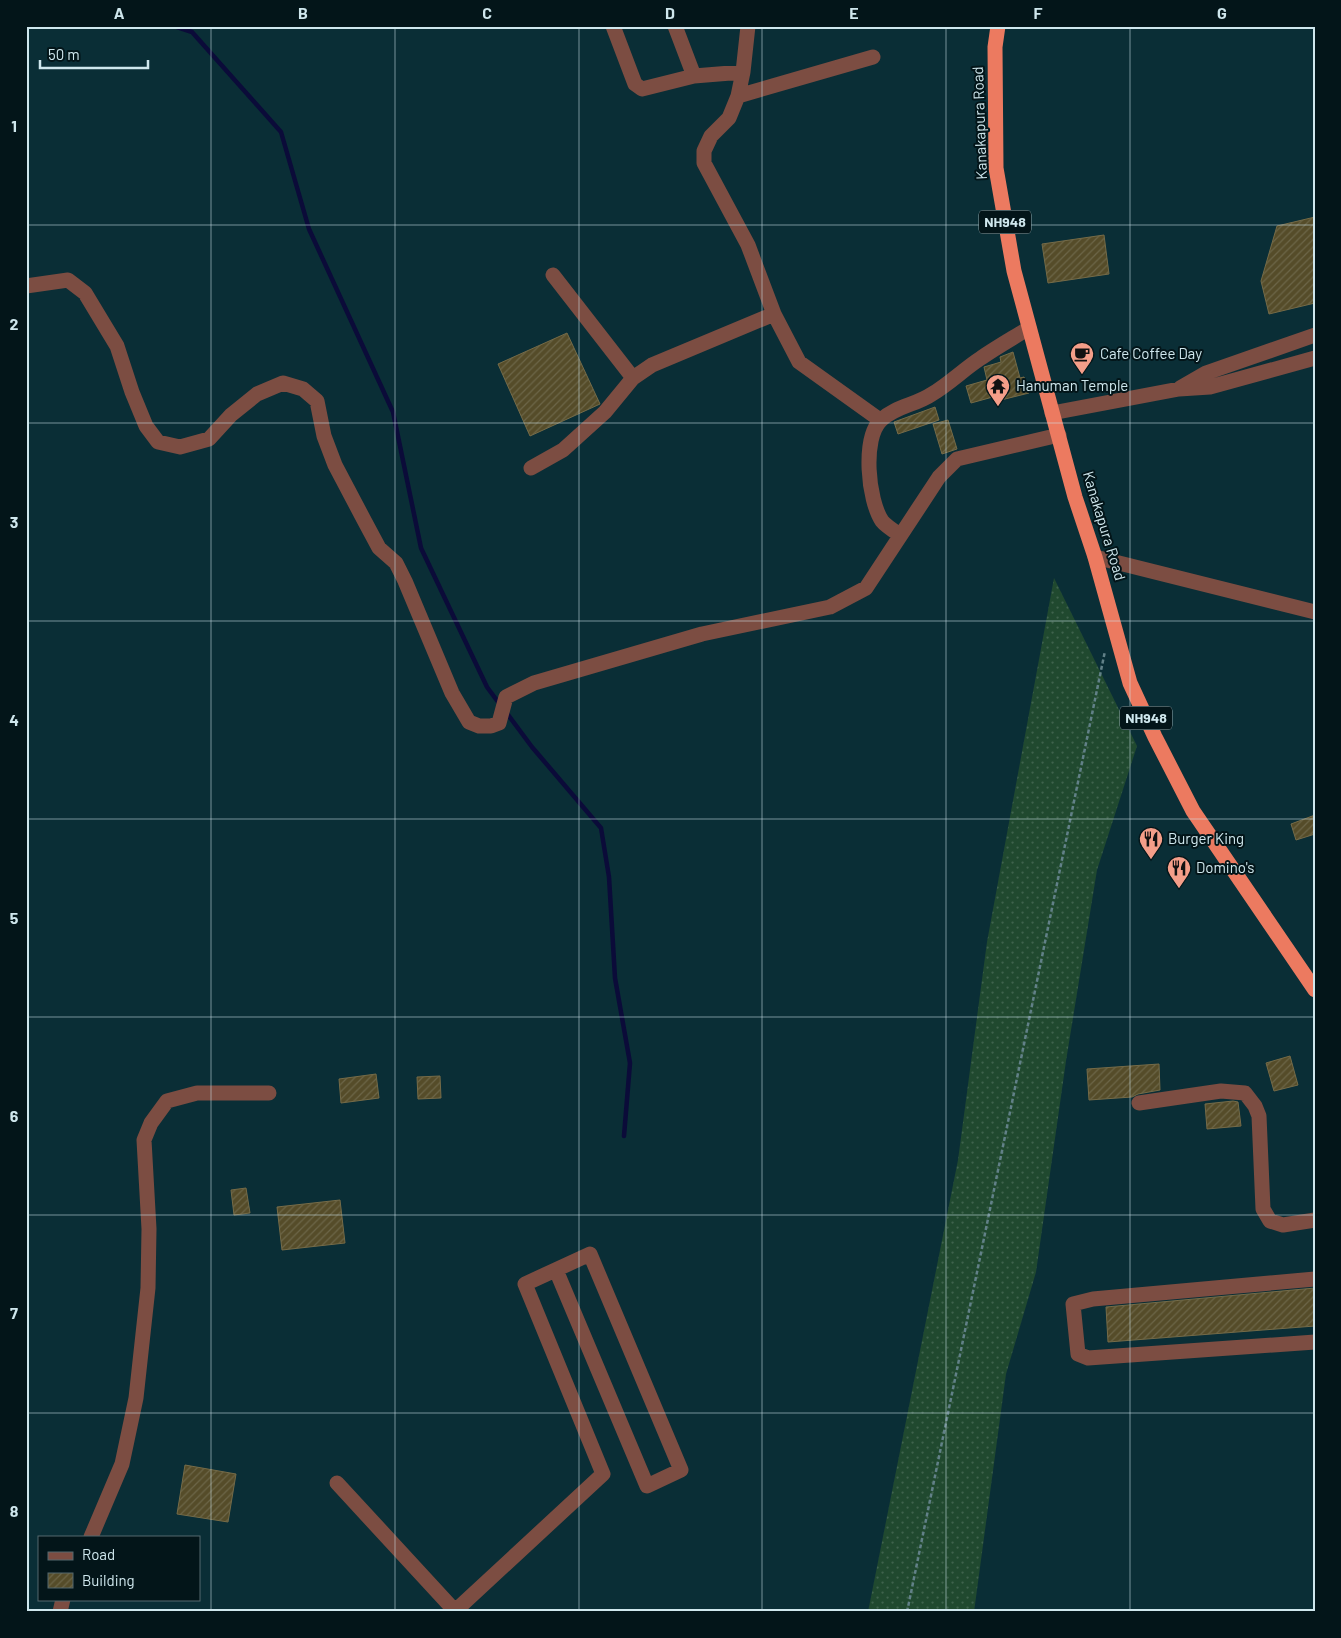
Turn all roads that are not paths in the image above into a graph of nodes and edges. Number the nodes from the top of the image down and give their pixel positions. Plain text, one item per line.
1 (613, 26) edge
2 (675, 26) edge
3 (748, 26) edge
4 (998, 26) edge
5 (874, 57) dead end
6 (743, 72) junction
7 (694, 76) junction
8 (738, 96) junction
9 (553, 276) dead end
10 (26, 286) edge
11 (774, 314) junction
12 (1029, 328) junction
13 (1315, 335) edge
14 (1315, 358) edge
15 (633, 378) junction
16 (1179, 389) junction
17 (1052, 413) junction
18 (880, 420) junction
19 (1059, 435) junction
20 (530, 468) dead end
21 (900, 535) junction
22 (1095, 557) junction
23 (1315, 612) edge
24 (1315, 990) edge
25 (270, 1094) dead end
26 (1139, 1103) dead end
27 (1315, 1220) edge
28 (556, 1270) junction
29 (1315, 1279) edge
30 (1315, 1342) edge
31 (337, 1483) dead end
32 (91, 1536) edge
33 (454, 1611) edge

1 - 7 street
2 - 7 street
3 - 6 street
4 - 12 highway, Kanakapura Road / NH948
5 - 8 street
6 - 7 street
6 - 8 street
8 - 11 street
9 - 15 street
10 - 21 street
11 - 15 street
11 - 18 street
12 - 17 highway, Kanakapura Road / NH948
12 - 18 street
13 - 16 street
14 - 16 street
15 - 20 street
16 - 17 street
17 - 19 highway, Kanakapura Road / NH948
18 - 21 street
19 - 21 street
19 - 22 highway, Kanakapura Road / NH948
22 - 23 street
22 - 24 highway, Kanakapura Road / NH948
25 - 32 street
26 - 27 street
28 - 28 street
28 - 33 street
29 - 30 street
31 - 33 street

